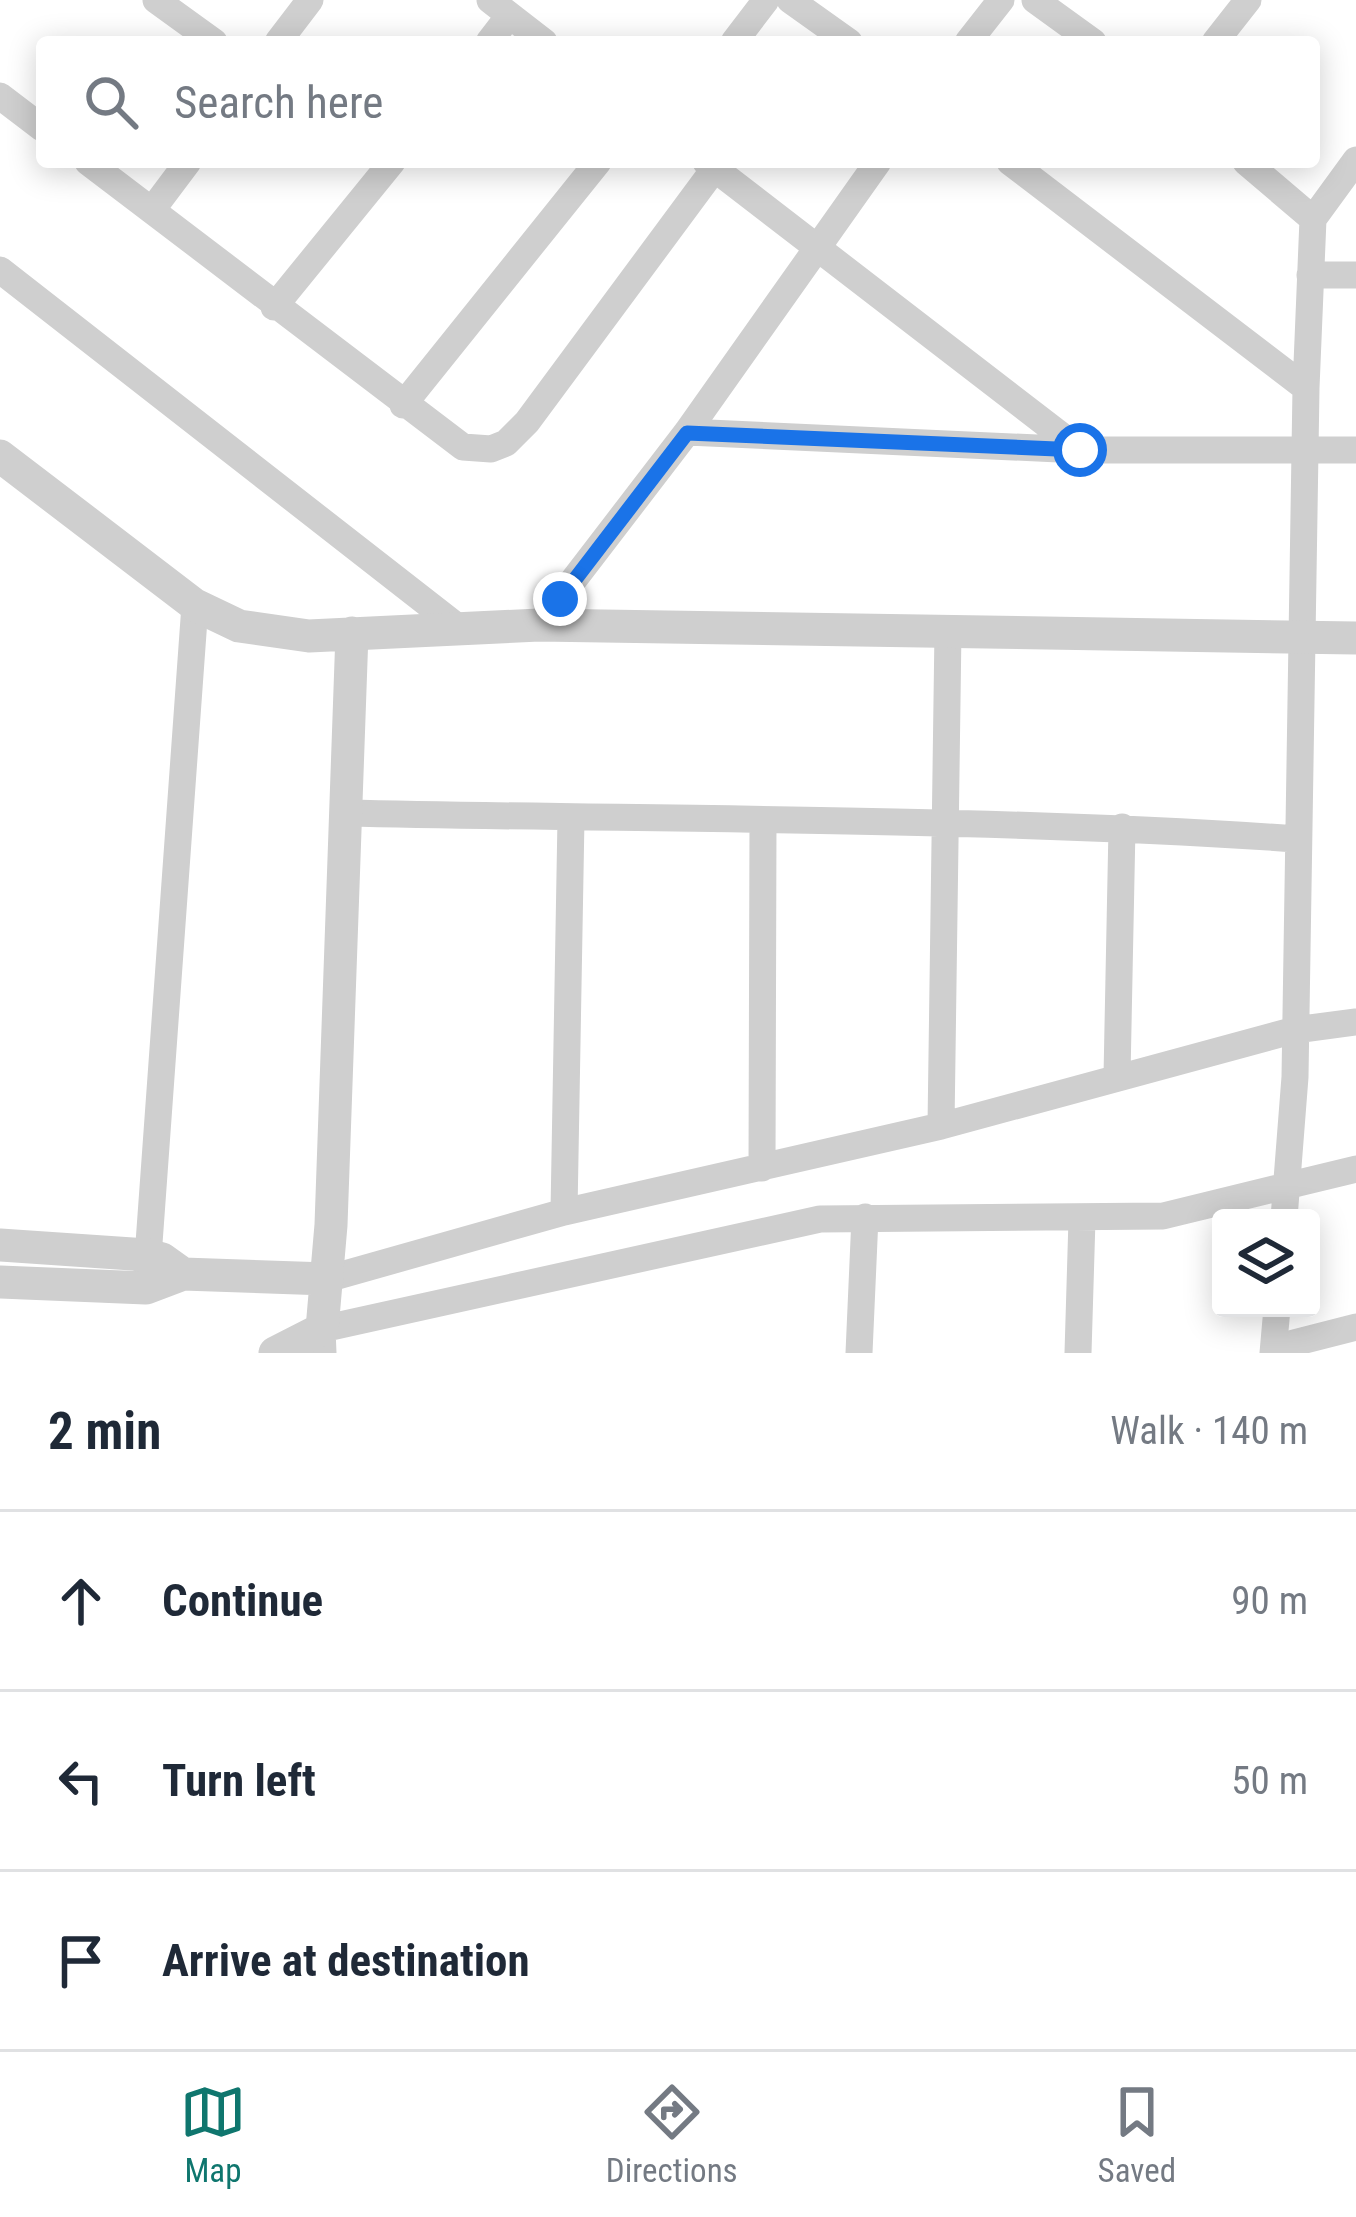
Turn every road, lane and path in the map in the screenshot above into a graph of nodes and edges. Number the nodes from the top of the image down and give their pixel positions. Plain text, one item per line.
1 (156, 0) edge
2 (310, 0) edge
3 (766, 0) edge
4 (790, 0) edge
5 (1001, 0) edge
6 (1035, 0) edge
7 (1248, 0) edge
8 (500, 8) edge
9 (206, 36) edge
10 (283, 36) edge
11 (536, 36) edge
12 (739, 36) edge
13 (841, 36) edge
14 (973, 36) edge
15 (1085, 36) edge
16 (1219, 36) edge
17 (0, 96) edge
18 (36, 123) edge
19 (1356, 160) edge
20 (96, 168) edge
21 (184, 168) edge
22 (387, 168) edge
23 (593, 168) edge
24 (709, 168) edge
25 (715, 168) edge
26 (874, 168) edge
27 (1018, 168) edge
28 (1253, 168) edge
29 (152, 210) junction
30 (1313, 219) junction
31 (818, 244) junction
32 (0, 270) edge
33 (1310, 275) junction
34 (1356, 275) edge
35 (274, 308) junction
36 (1306, 388) junction
37 (403, 405) junction
38 (687, 433) junction
39 (1306, 449) junction
40 (1080, 450) junction
41 (1356, 450) edge
42 (0, 456) edge
43 (195, 605) junction
44 (539, 626) junction
45 (459, 628) junction
46 (949, 630) junction
47 (352, 632) junction
48 (1301, 637) junction
49 (1356, 638) edge
50 (344, 813) junction
51 (571, 818) junction
52 (946, 820) junction
53 (763, 821) junction
54 (1122, 826) junction
55 (1298, 838) junction
56 (1356, 1022) edge
57 (1295, 1030) junction
58 (1117, 1076) junction
59 (941, 1126) junction
60 (762, 1168) junction
61 (1356, 1169) edge
62 (1286, 1185) junction
63 (1285, 1209) edge
64 (564, 1211) junction
65 (865, 1216) junction
66 (1082, 1219) junction
67 (0, 1245) edge
68 (147, 1272) junction
69 (326, 1279) junction
70 (0, 1282) edge
71 (1275, 1317) edge
72 (1356, 1328) edge
73 (322, 1341) edge
74 (1273, 1351) edge
75 (275, 1353) edge
76 (859, 1353) edge
77 (1078, 1353) edge

1 - 9 street
2 - 10 street
3 - 12 street
4 - 13 street
5 - 14 street
6 - 15 street
7 - 16 street
8 - 11 street
17 - 18 street
19 - 30 street
20 - 29 street
21 - 29 street
22 - 35 street
23 - 37 street
24 - 37 street
25 - 31 street
26 - 31 street
27 - 36 street
28 - 30 street
29 - 35 street
30 - 33 street
31 - 38 street
31 - 40 street
32 - 45 street
33 - 34 street
33 - 36 street
35 - 37 street
36 - 39 street
38 - 40 street
38 - 44 street
39 - 40 street
39 - 41 street
39 - 48 street
42 - 43 street
43 - 47 street
43 - 68 street
44 - 45 street
44 - 46 street
45 - 47 street
46 - 48 street
46 - 52 street
47 - 50 street
48 - 49 street
48 - 55 street
50 - 51 street
50 - 69 street
51 - 53 street
51 - 64 street
52 - 53 street
52 - 54 street
52 - 59 street
53 - 60 street
54 - 55 street
54 - 58 street
55 - 57 street
56 - 57 street
57 - 58 street
57 - 62 street
58 - 59 street
59 - 60 street
60 - 64 street
61 - 62 street
62 - 63 street
62 - 66 street
64 - 69 street
65 - 66 street
65 - 73 street
65 - 76 street
66 - 77 street
67 - 68 street
68 - 69 street
68 - 70 street
69 - 73 street
71 - 74 street
72 - 74 street
73 - 75 street

